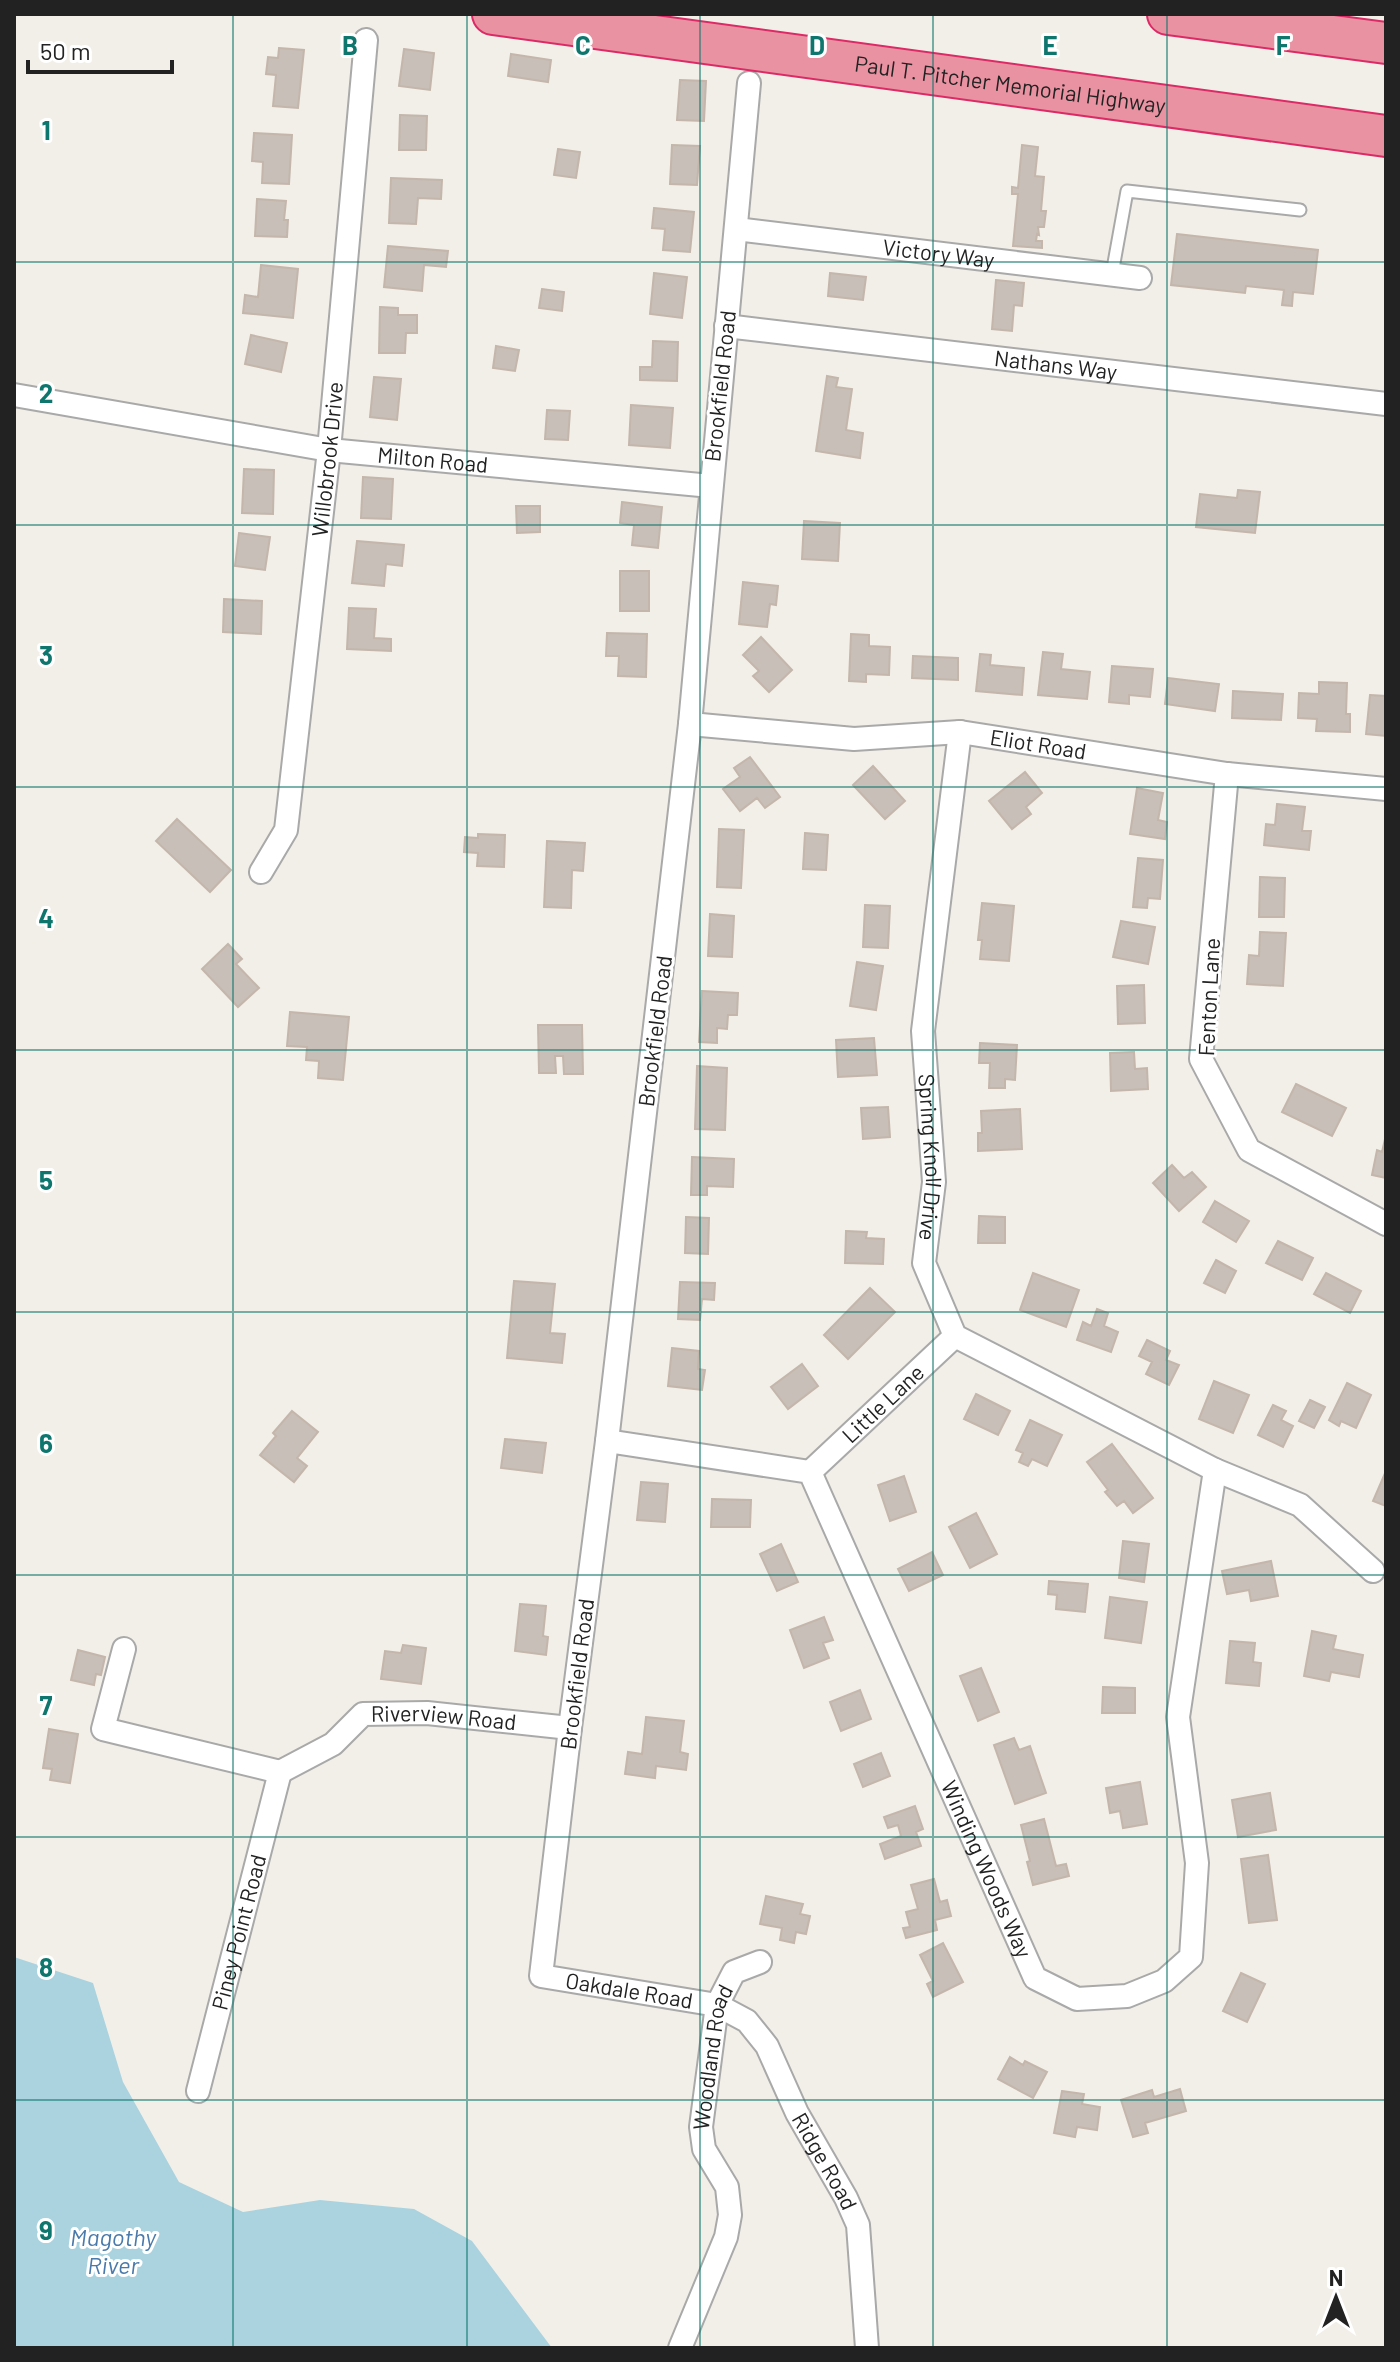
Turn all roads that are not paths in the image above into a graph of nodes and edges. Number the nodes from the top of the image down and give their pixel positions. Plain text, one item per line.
1 (493, 14) edge
2 (1168, 14) edge
3 (366, 40) dead end
4 (1386, 41) edge
5 (749, 83) dead end
6 (1386, 136) edge
7 (1300, 210) dead end
8 (736, 229) junction
9 (1112, 274) junction
10 (1140, 278) dead end
11 (726, 326) junction
12 (14, 395) edge
13 (1386, 404) edge
14 (329, 450) junction
15 (711, 486) junction
16 (690, 724) junction
17 (960, 732) junction
18 (1227, 774) junction
19 (1386, 789) edge
20 (261, 872) dead end
21 (1386, 1224) edge
22 (955, 1336) junction
23 (607, 1441) junction
24 (1215, 1470) junction
25 (810, 1472) junction
26 (1373, 1571) dead end
27 (124, 1649) dead end
28 (570, 1728) junction
29 (280, 1772) junction
30 (760, 1962) dead end
31 (541, 1976) joint
32 (717, 2005) junction
33 (198, 2091) dead end
34 (680, 2348) edge
35 (867, 2348) edge

1 - 6 highway, Paul T. Pitcher Memorial Highway
2 - 4 highway
3 - 14 street, Willobrook Drive
5 - 8 street, Brookfield Road
7 - 9 lane
8 - 9 street, Victory Way
8 - 11 street, Brookfield Road
9 - 10 street, Victory Way
11 - 13 street, Nathans Way
11 - 15 street, Brookfield Road
12 - 14 street, Milton Road
14 - 15 street, Milton Road
14 - 20 street, Willobrook Drive
15 - 16 street, Brookfield Road
16 - 17 street, Eliot Road
16 - 23 street, Brookfield Road
17 - 18 street, Eliot Road
17 - 22 street, Spring Knoll Drive
18 - 19 street, Eliot Road
18 - 21 street, Fenton Lane
22 - 24 street
22 - 25 street, Little Lane
23 - 25 street
23 - 28 street, Brookfield Road
24 - 25 street, Winding Woods Way
24 - 26 street
27 - 29 street
28 - 29 street, Riverview Road
28 - 31 street, Brookfield Road
29 - 33 street, Piney Point Road
30 - 32 street, Woodland Road
31 - 32 street, Oakdale Road
32 - 34 street, Woodland Road
32 - 35 street, Ridge Road

